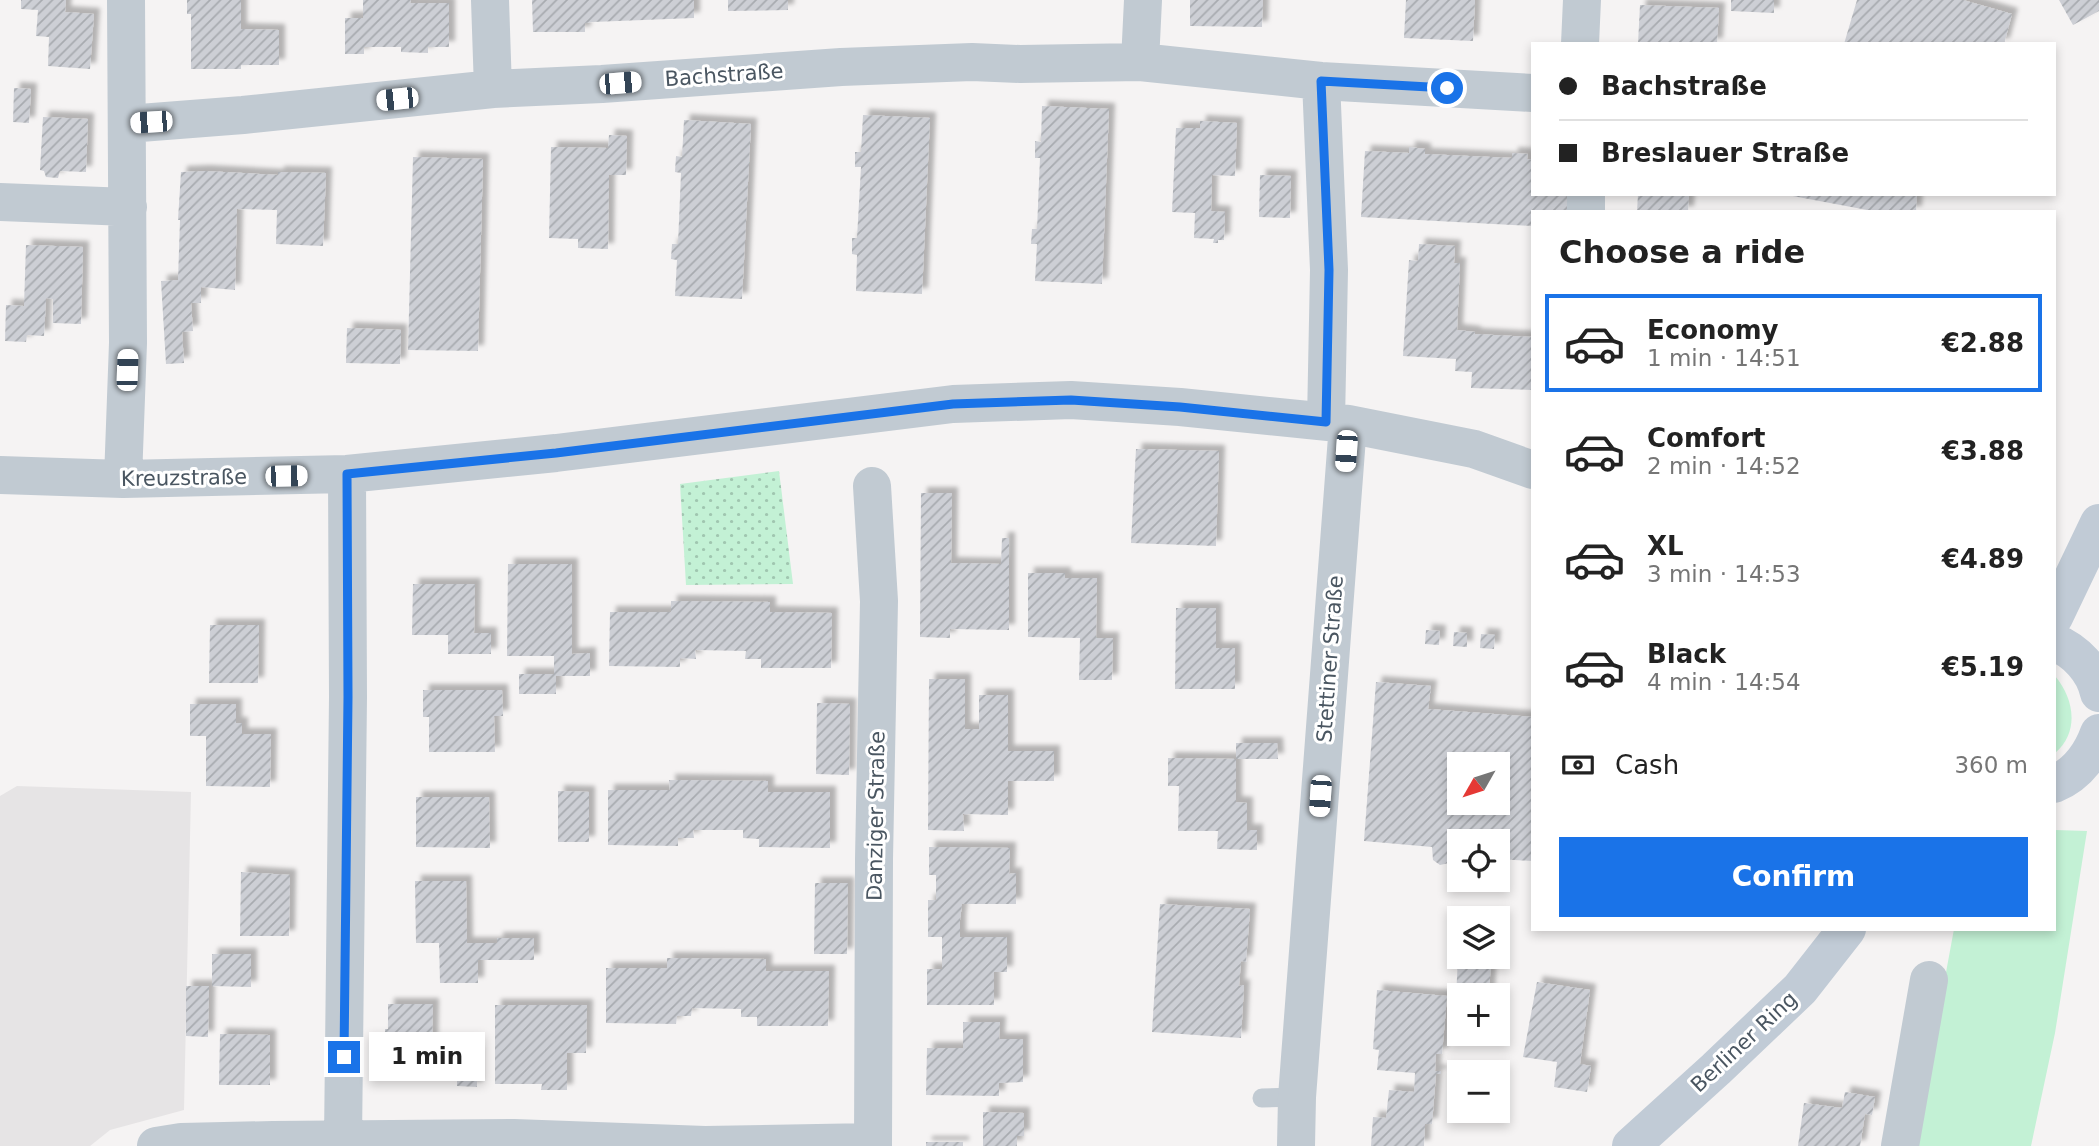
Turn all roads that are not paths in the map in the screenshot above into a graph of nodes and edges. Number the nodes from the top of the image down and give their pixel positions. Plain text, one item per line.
1 (126, 0) edge
2 (490, 0) edge
3 (1143, 0) edge
4 (1582, 0) edge
5 (1580, 42) edge
6 (1140, 62) junction
7 (1321, 81) junction
8 (492, 89) junction
9 (1531, 93) edge
10 (127, 124) junction
11 (0, 202) edge
12 (128, 207) junction
13 (1337, 423) junction
14 (1531, 469) edge
15 (347, 474) junction
16 (0, 475) edge
17 (123, 479) junction
18 (872, 486) dead end
19 (2099, 523) edge
20 (2056, 613) edge
21 (2056, 643) edge
22 (2099, 693) edge
23 (2097, 746) edge
24 (2056, 782) edge
25 (1845, 931) edge
26 (1928, 980) dead end
27 (343, 1140) junction
28 (873, 1144) edge
29 (156, 1146) edge
30 (1296, 1146) edge
31 (1630, 1146) edge
32 (1900, 1146) edge

1 - 10 street
2 - 8 street
3 - 6 street
4 - 5 street
6 - 7 street, Bachstraße
6 - 8 street, Bachstraße
7 - 9 street, Bachstraße
7 - 13 street
8 - 10 street, Bachstraße
10 - 12 street
11 - 12 street
12 - 17 street
13 - 14 street, Kreuzstraße
13 - 15 street, Kreuzstraße
13 - 30 street, Stettiner Straße
15 - 17 street, Kreuzstraße
15 - 27 street
16 - 17 street, Kreuzstraße
18 - 28 street, Danziger Straße
19 - 20 main road
21 - 22 main road
23 - 24 main road
25 - 31 main road, Berliner Ring
26 - 32 street
27 - 28 street
27 - 29 street

